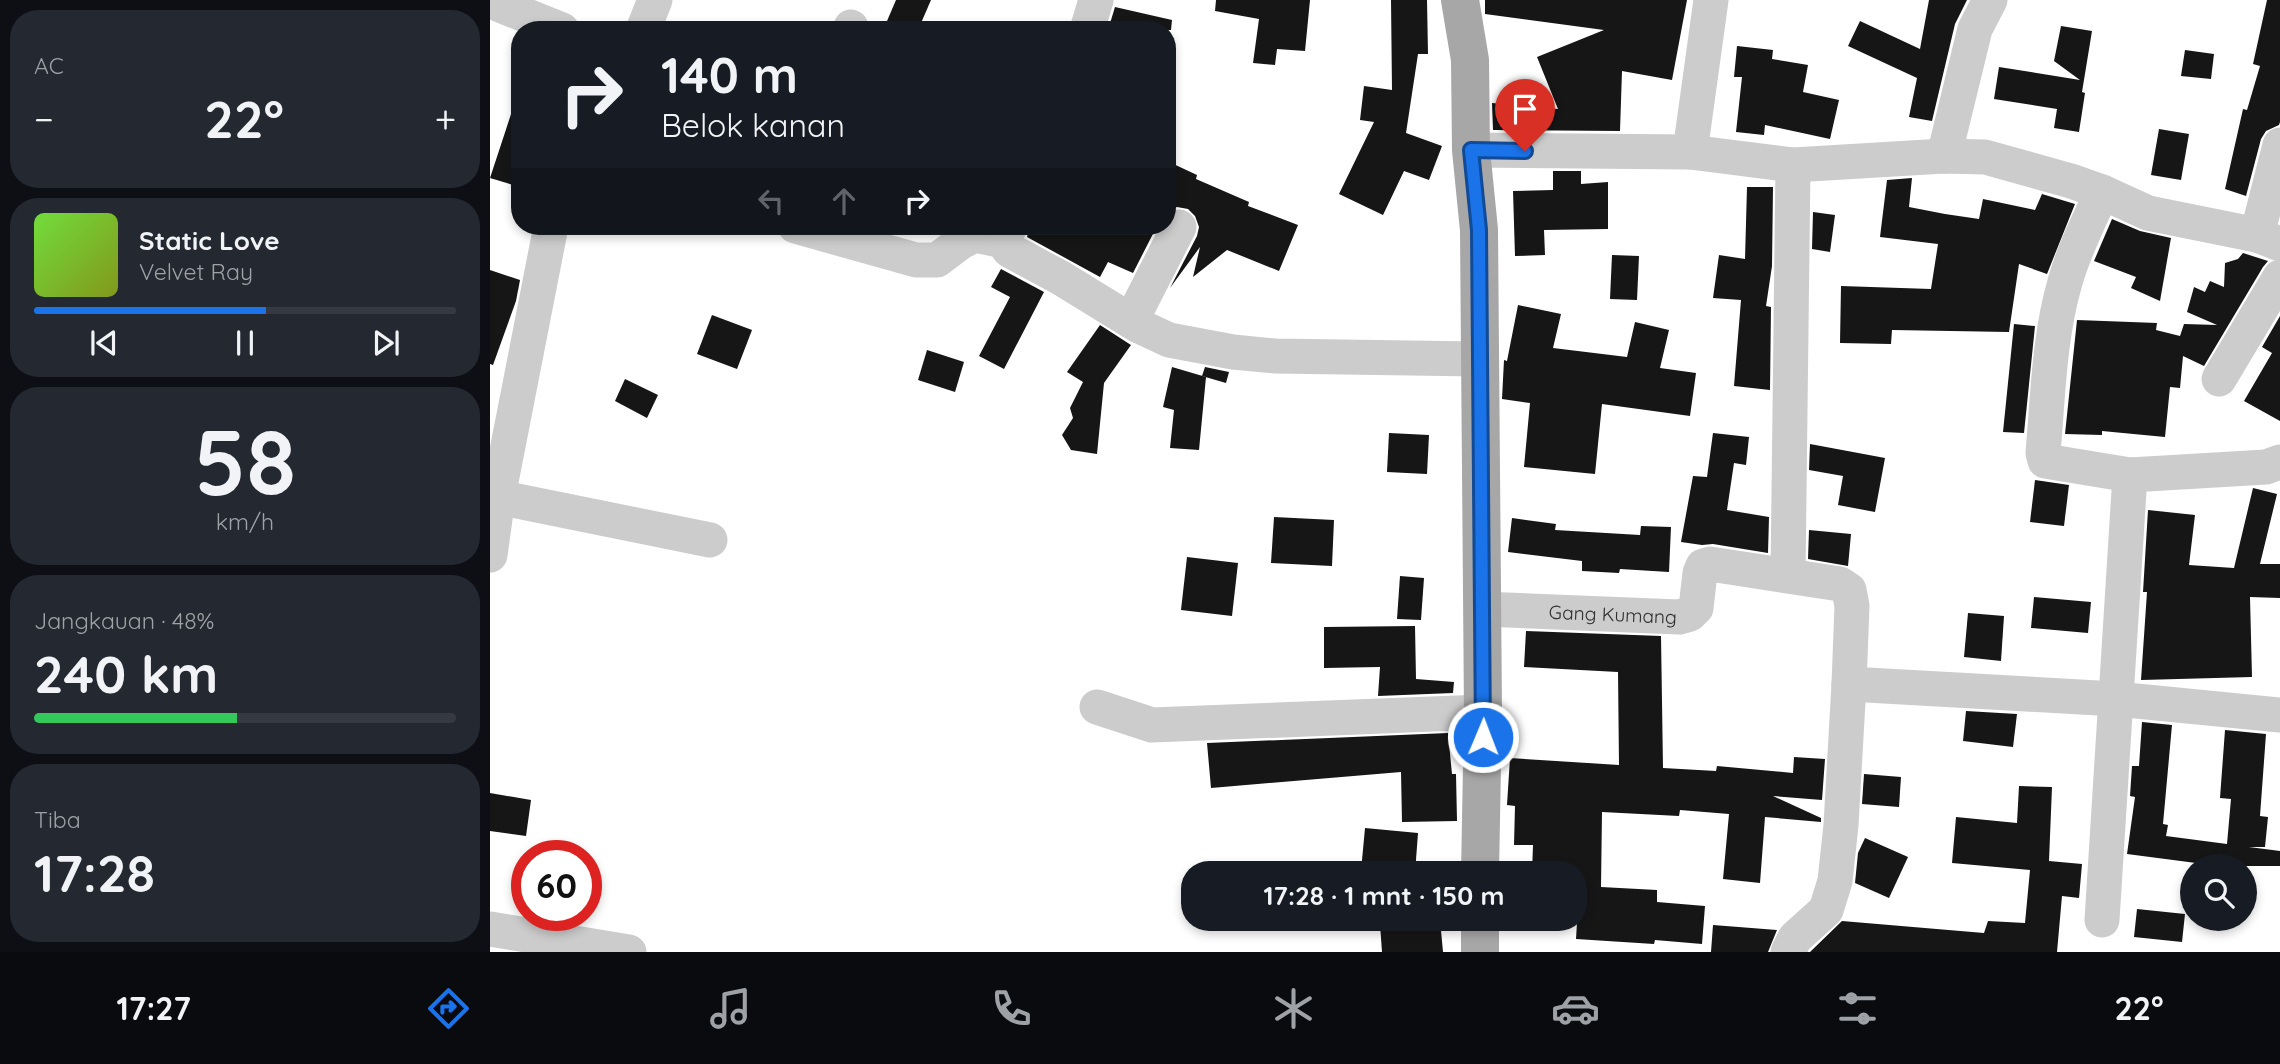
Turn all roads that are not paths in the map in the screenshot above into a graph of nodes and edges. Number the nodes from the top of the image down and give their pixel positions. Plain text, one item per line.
1 (655, 0) edge
2 (1096, 0) edge
3 (1460, 0) edge
4 (1711, 0) edge
5 (1990, 0) edge
6 (490, 1) edge
7 (540, 21) edge
8 (647, 21) edge
9 (1090, 21) edge
10 (2280, 145) edge
11 (1471, 150) junction
12 (1689, 152) junction
13 (1944, 156) junction
14 (1793, 165) junction
15 (2102, 192) junction
16 (1179, 227) dead end
17 (1176, 233) edge
18 (549, 235) edge
19 (827, 235) edge
20 (975, 235) edge
21 (1007, 235) edge
22 (1175, 235) edge
23 (2269, 240) edge
24 (2280, 278) edge
25 (1131, 321) junction
26 (1478, 359) junction
27 (2219, 379) dead end
28 (2278, 465) edge
29 (2130, 475) junction
30 (498, 497) junction
31 (710, 540) dead end
32 (490, 555) edge
33 (1788, 575) junction
34 (1482, 609) junction
35 (1849, 684) junction
36 (2116, 699) junction
37 (1097, 707) dead end
38 (1483, 712) junction
39 (2280, 715) edge
40 (1480, 861) edge
41 (2102, 920) dead end
42 (490, 929) edge
43 (1480, 931) edge
44 (629, 952) edge
45 (1480, 952) edge
46 (1788, 952) edge

1 - 8 street
2 - 9 street
3 - 11 main road
4 - 12 street
5 - 13 street
6 - 7 street
10 - 23 street
11 - 12 street
11 - 26 main road
12 - 14 street
13 - 14 street
13 - 15 street
14 - 33 street
15 - 23 street
15 - 29 street
16 - 17 street
18 - 30 street
19 - 20 street
21 - 25 street
22 - 25 street
24 - 27 street
25 - 26 street
26 - 34 main road
28 - 29 street
29 - 36 street
30 - 31 street
30 - 32 street
33 - 34 street, Gang Kumang
33 - 35 street
34 - 38 main road
35 - 36 street
35 - 46 street
36 - 39 street
36 - 41 street
37 - 38 street
38 - 40 main road
42 - 44 street
43 - 45 main road

